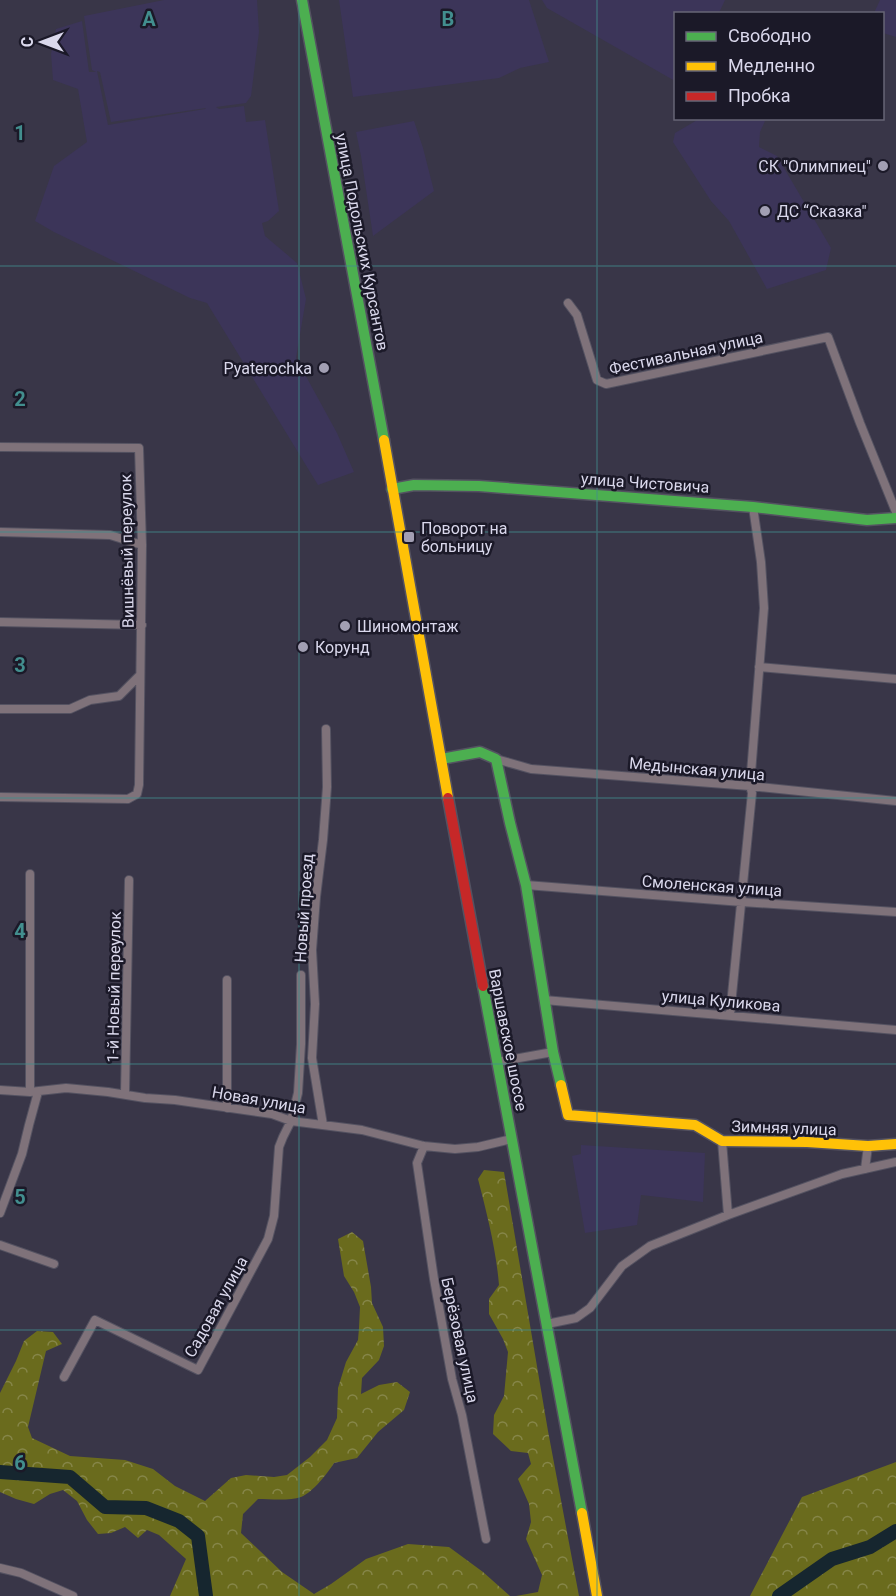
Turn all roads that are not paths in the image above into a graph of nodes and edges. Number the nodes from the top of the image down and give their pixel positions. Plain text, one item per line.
1 (302, 0) edge
2 (568, 303) dead end
3 (0, 447) edge
4 (392, 489) junction
5 (753, 507) junction
6 (896, 512) edge
7 (896, 518) edge
8 (0, 532) edge
9 (142, 545) junction
10 (0, 622) edge
11 (142, 625) junction
12 (759, 667) junction
13 (140, 675) junction
14 (896, 679) edge
15 (0, 709) edge
16 (326, 729) dead end
17 (441, 759) junction
18 (496, 759) junction
19 (750, 786) junction
20 (0, 797) edge
21 (896, 801) edge
22 (30, 874) dead end
23 (129, 880) dead end
24 (526, 885) junction
25 (742, 902) junction
26 (896, 912) edge
27 (301, 975) dead end
28 (227, 980) dead end
29 (544, 1000) junction
30 (730, 1015) junction
31 (896, 1030) edge
32 (553, 1052) junction
33 (497, 1062) junction
34 (0, 1090) edge
35 (34, 1092) junction
36 (125, 1094) junction
37 (227, 1108) junction
38 (291, 1121) junction
39 (323, 1125) junction
40 (512, 1139) junction
41 (722, 1141) junction
42 (896, 1144) edge
43 (424, 1146) junction
44 (868, 1146) junction
45 (896, 1162) edge
46 (865, 1169) junction
47 (0, 1213) edge
48 (728, 1215) junction
49 (0, 1245) edge
50 (54, 1264) dead end
51 (547, 1324) junction
52 (64, 1377) dead end
53 (486, 1539) dead end
54 (0, 1568) edge
55 (73, 1596) edge
56 (597, 1596) edge

1 - 4 main road, улица Подольских Курсантов
2 - 6 street, Фестивальная улица
3 - 9 street, Вишнёвый переулок
4 - 5 main road, улица Чистовича
4 - 17 main road, Варшавское шоссе
5 - 7 main road, улица Чистовича
5 - 12 street
8 - 9 street
9 - 11 street, Вишнёвый переулок
10 - 11 street
11 - 13 street, Вишнёвый переулок
12 - 14 street
12 - 19 street
13 - 15 street
13 - 20 street, Вишнёвый переулок
16 - 39 street, Новый проезд
17 - 18 main road
17 - 33 main road, Варшавское шоссе
18 - 19 street, Медынская улица
18 - 24 main road
19 - 21 street, Медынская улица
19 - 25 street
22 - 35 street
23 - 36 street, 1-й Новый переулок
24 - 25 street, Смоленская улица
24 - 29 main road
25 - 26 street, Смоленская улица
25 - 30 street
27 - 38 street
28 - 37 street
29 - 30 street, улица Куликова
29 - 32 main road
30 - 31 street, улица Куликова
32 - 33 street
32 - 41 main road, Зимняя улица
33 - 40 main road, Варшавское шоссе
34 - 35 street, Новая улица
35 - 36 street, Новая улица
35 - 47 street
36 - 37 street, Новая улица
37 - 38 street, Новая улица
38 - 39 street, Новая улица
38 - 52 street, Садовая улица
39 - 43 street, Новая улица
40 - 43 street, Новая улица
40 - 51 main road, Варшавское шоссе
41 - 44 main road, Зимняя улица
41 - 48 street
42 - 44 main road, Зимняя улица
43 - 53 street, Берёзовая улица
44 - 46 street
45 - 46 street
46 - 48 street
48 - 51 street
49 - 50 street
51 - 56 main road, Варшавское шоссе
54 - 55 street

